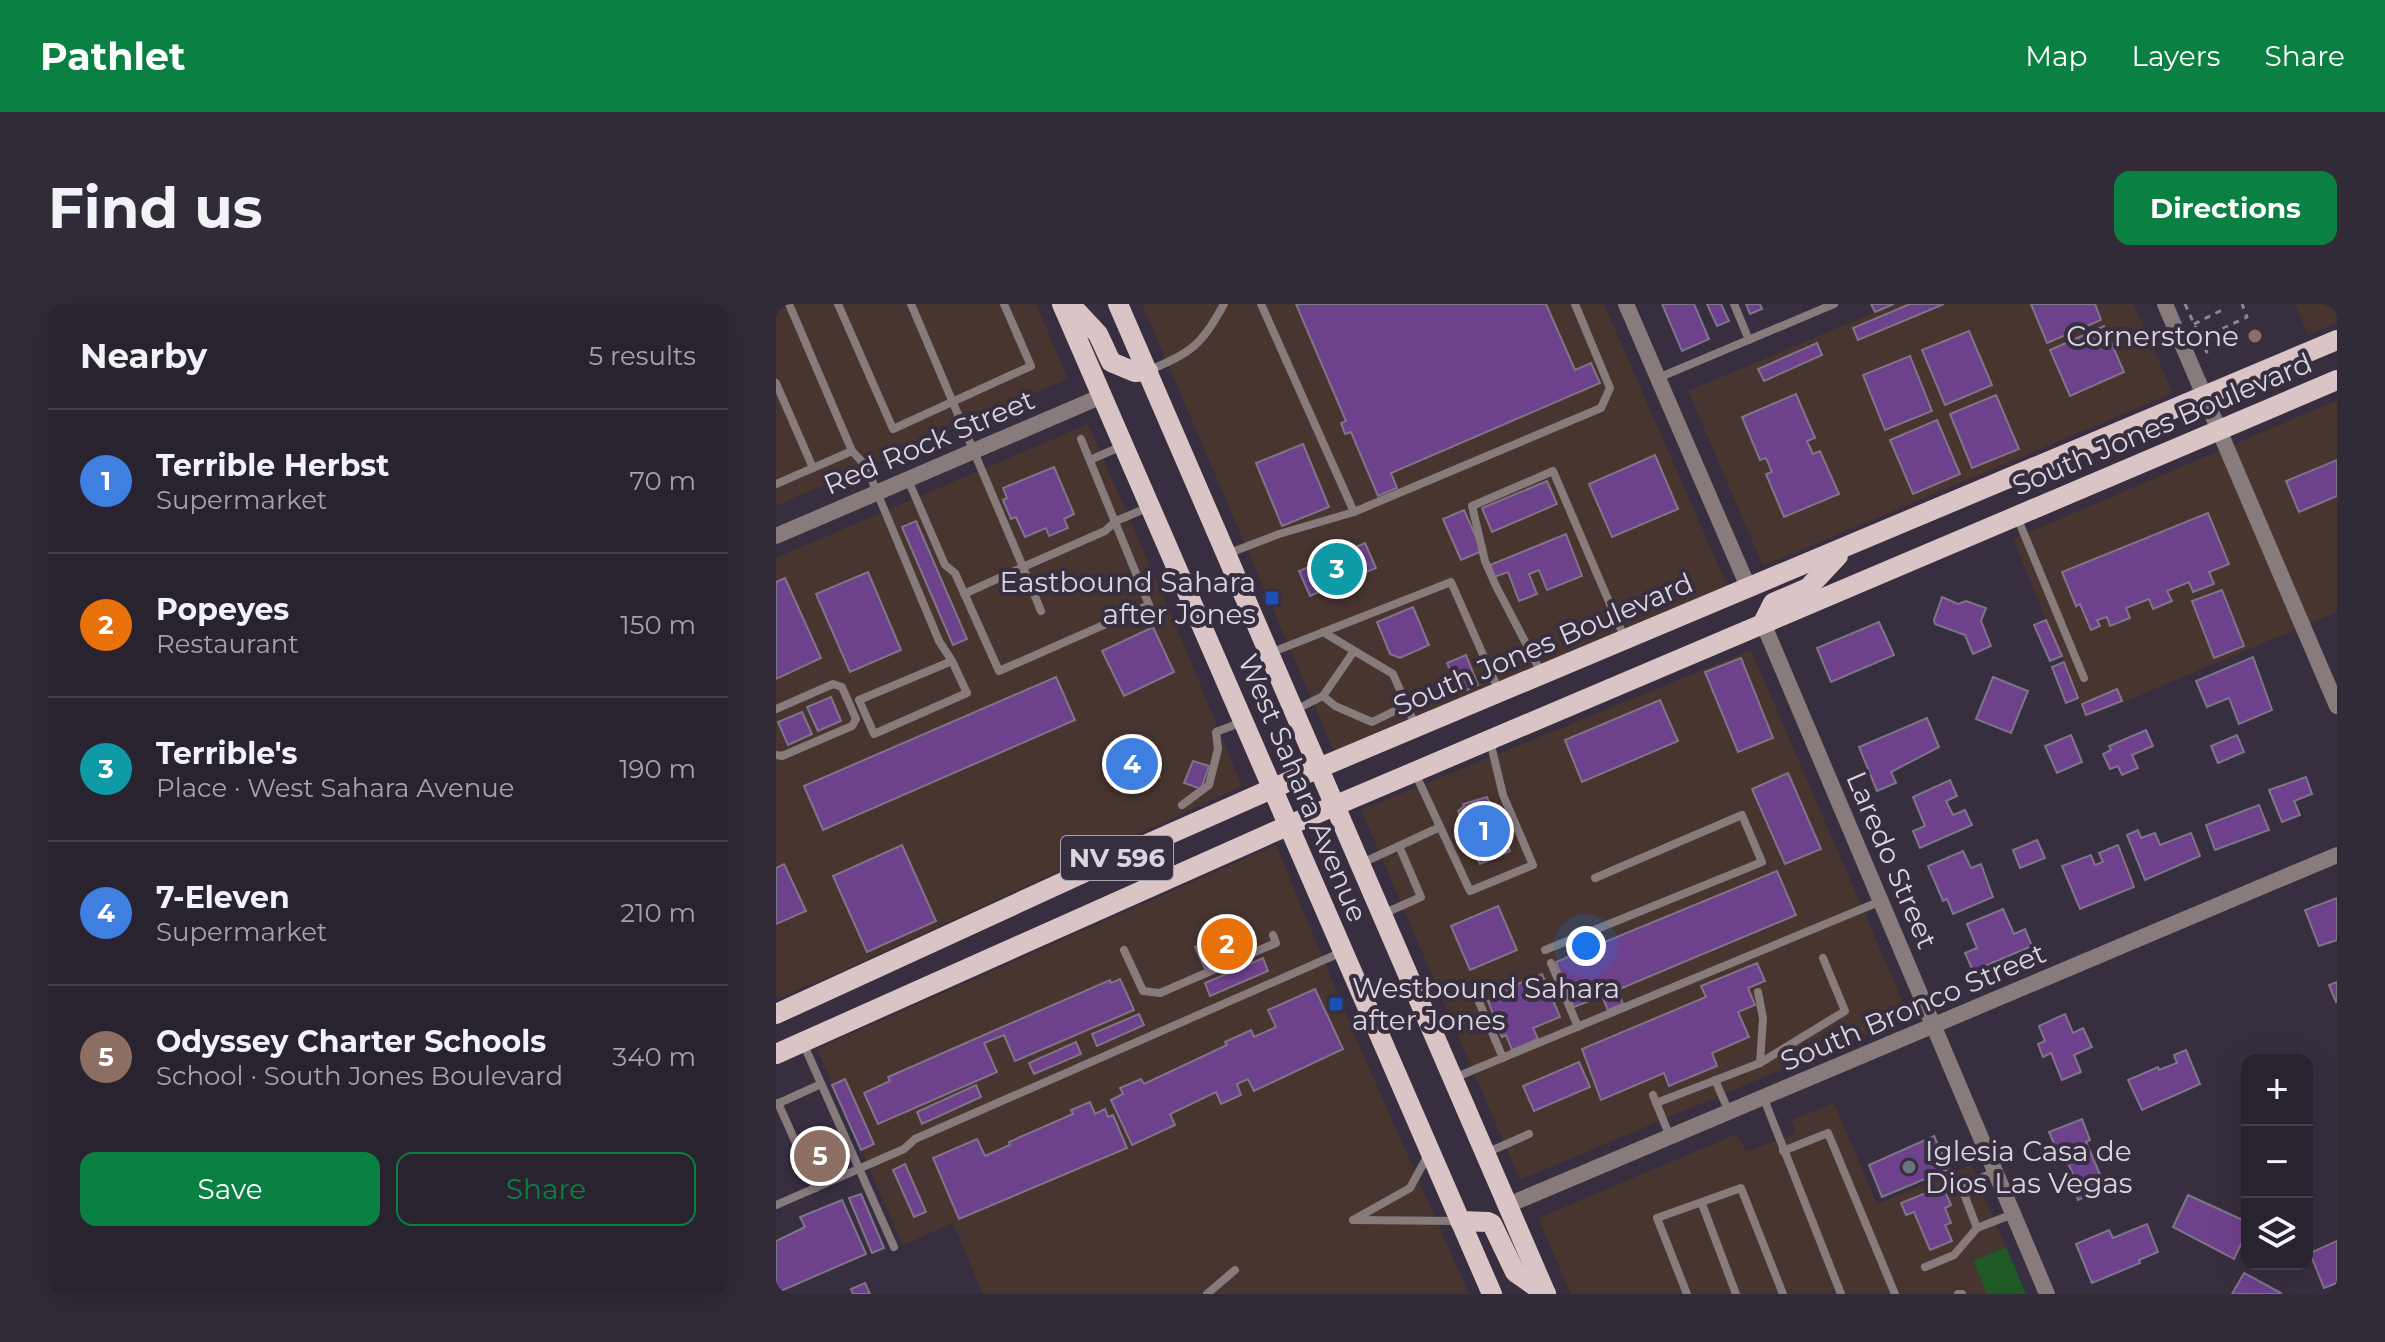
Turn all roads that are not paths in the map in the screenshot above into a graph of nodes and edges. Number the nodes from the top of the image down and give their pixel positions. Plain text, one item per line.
1 (789, 304) edge
2 (838, 304) edge
3 (911, 304) edge
4 (1004, 304) edge
5 (1062, 304) edge
6 (1070, 304) edge
7 (1118, 304) edge
8 (1224, 304) edge
9 (1261, 304) edge
10 (1575, 304) edge
11 (1626, 304) edge
12 (1734, 304) edge
13 (1834, 304) edge
14 (2165, 304) edge
15 (1749, 340) junction
16 (2337, 340) edge
17 (1148, 371) junction
18 (1658, 378) junction
19 (2337, 380) edge
20 (776, 383) edge
21 (1102, 396) junction
22 (2206, 396) junction
23 (953, 401) junction
24 (2219, 430) junction
25 (1081, 439) dead end
26 (1124, 445) junction
27 (974, 450) junction
28 (852, 451) junction
29 (1090, 460) junction
30 (813, 468) junction
31 (908, 479) junction
32 (776, 484) edge
33 (876, 493) junction
34 (1150, 506) junction
35 (1354, 512) junction
36 (2017, 516) junction
37 (1116, 521) junction
38 (776, 536) edge
39 (1843, 550) junction
40 (1226, 554) junction
41 (1023, 567) junction
42 (1749, 589) junction
43 (964, 594) junction
44 (1041, 611) dead end
45 (1763, 623) junction
46 (1323, 632) junction
47 (1625, 639) junction
48 (1354, 651) junction
49 (1269, 653) junction
50 (952, 661) junction
51 (1542, 675) junction
52 (2084, 678) dead end
53 (1499, 692) junction
54 (1323, 696) junction
55 (1407, 705) junction
56 (2337, 706) edge
57 (776, 709) edge
58 (1294, 711) junction
59 (1243, 721) junction
60 (1417, 728) junction
61 (1490, 740) junction
62 (776, 755) edge
63 (1319, 768) junction
64 (1415, 773) junction
65 (1272, 789) junction
66 (1182, 805) dead end
67 (1335, 807) junction
68 (1287, 826) junction
69 (1440, 827) junction
70 (1399, 846) junction
71 (2337, 855) edge
72 (1360, 863) junction
73 (1595, 878) dead end
74 (1881, 901) junction
75 (1382, 915) junction
76 (1273, 935) dead end
77 (1124, 950) dead end
78 (1545, 950) dead end
79 (1343, 951) junction
80 (1823, 958) dead end
81 (1551, 963) dead end
82 (863, 977) junction
83 (1758, 992) dead end
84 (1476, 995) dead end
85 (877, 1010) junction
86 (776, 1014) edge
87 (1934, 1026) junction
88 (1578, 1027) junction
89 (803, 1042) junction
90 (776, 1054) edge
91 (1503, 1058) junction
92 (1760, 1063) junction
93 (1453, 1079) junction
94 (1715, 1080) junction
95 (821, 1084) junction
96 (1764, 1099) junction
97 (777, 1104) edge
98 (1729, 1113) junction
99 (1529, 1134) dead end
100 (1671, 1138) junction
101 (1430, 1150) junction
102 (1783, 1151) junction
103 (1486, 1153) junction
104 (859, 1169) junction
105 (1995, 1172) junction
106 (816, 1188) junction
107 (1702, 1204) junction
108 (776, 1205) edge
109 (1508, 1205) junction
110 (2013, 1214) junction
111 (1460, 1221) junction
112 (1977, 1228) junction
113 (894, 1247) dead end
114 (1925, 1267) dead end
115 (1235, 1270) dead end
116 (1207, 1294) edge
117 (1492, 1294) edge
118 (1546, 1294) edge
119 (1687, 1294) edge
120 (1736, 1294) edge
121 (1783, 1294) edge
122 (1841, 1294) edge
123 (1895, 1294) edge
124 (2047, 1294) edge

1 - 28 lane
2 - 23 lane
3 - 23 lane
4 - 23 lane
5 - 21 main road, West Sahara Avenue
6 - 17 main road
7 - 17 main road, West Sahara Avenue
8 - 17 lane
9 - 35 lane
10 - 35 lane
11 - 18 street
12 - 15 lane
13 - 15 lane
14 - 22 street
15 - 18 lane
16 - 22 main road, South Jones Boulevard
17 - 40 main road, West Sahara Avenue
18 - 42 street
19 - 24 main road, South Jones Boulevard
20 - 30 lane
21 - 26 main road, West Sahara Avenue
21 - 27 street, Red Rock Street
22 - 24 street
22 - 39 main road, South Jones Boulevard
23 - 27 lane
24 - 36 main road, South Jones Boulevard
24 - 56 street
25 - 29 lane
26 - 29 lane
26 - 34 main road, West Sahara Avenue
27 - 31 street, Red Rock Street
27 - 41 lane
28 - 30 lane
28 - 33 lane
29 - 37 lane
30 - 32 lane
31 - 33 street, Red Rock Street
31 - 43 lane
33 - 38 street, Red Rock Street
33 - 50 lane
34 - 37 lane
34 - 59 main road, West Sahara Avenue
35 - 40 lane
36 - 45 main road, South Jones Boulevard
36 - 52 lane
37 - 41 lane
37 - 43 lane
39 - 42 main road, South Jones Boulevard
39 - 45 main road
40 - 49 main road, West Sahara Avenue
41 - 43 lane
41 - 44 lane
42 - 47 main road, South Jones Boulevard
45 - 61 main road, South Jones Boulevard
45 - 74 street, Laredo Street
46 - 48 lane
46 - 49 lane
46 - 53 lane
47 - 51 main road, South Jones Boulevard
47 - 51 lane
48 - 54 lane
48 - 55 lane
49 - 58 main road, West Sahara Avenue
50 - 50 lane
51 - 53 main road, South Jones Boulevard
53 - 60 main road, South Jones Boulevard
54 - 55 lane
54 - 58 lane
55 - 60 lane
57 - 62 lane
58 - 63 main road, West Sahara Avenue
59 - 65 main road, West Sahara Avenue
59 - 66 lane
60 - 63 main road, South Jones Boulevard
61 - 64 main road, South Jones Boulevard
61 - 69 lane
63 - 65 main road, South Jones Boulevard / NV 596
63 - 67 main road, West Sahara Avenue
64 - 67 main road, South Jones Boulevard
64 - 69 lane
65 - 68 main road, West Sahara Avenue
65 - 82 main road, South Jones Boulevard / NV 596
67 - 68 main road, South Jones Boulevard / NV 596
67 - 72 main road, West Sahara Avenue
68 - 79 main road, West Sahara Avenue
68 - 85 main road, South Jones Boulevard / NV 596
69 - 70 lane
70 - 72 lane
70 - 75 lane
71 - 87 street, South Bronco Street
72 - 75 main road, West Sahara Avenue
73 - 78 lane
74 - 87 street, Laredo Street
74 - 88 lane
75 - 93 main road, West Sahara Avenue
76 - 77 lane
79 - 101 main road, West Sahara Avenue
79 - 104 lane
80 - 92 lane
81 - 88 lane
82 - 85 main road
82 - 86 main road, South Jones Boulevard / NV 596
83 - 92 lane
84 - 91 lane
85 - 89 main road, South Jones Boulevard / NV 596
87 - 96 street, South Bronco Street
87 - 105 street, Laredo Street
88 - 91 lane
89 - 90 main road, South Jones Boulevard / NV 596
89 - 95 lane
91 - 93 lane
92 - 94 lane
93 - 103 main road, West Sahara Avenue
94 - 98 lane
94 - 100 lane
95 - 97 lane
95 - 104 lane
96 - 98 street, South Bronco Street
96 - 102 lane
97 - 106 lane
98 - 100 street, South Bronco Street
99 - 103 lane
100 - 109 street, South Bronco Street
101 - 111 main road, West Sahara Avenue
101 - 111 lane
102 - 122 lane
102 - 123 lane
103 - 109 main road, West Sahara Avenue
104 - 106 lane
104 - 113 lane
105 - 110 street, Laredo Street
105 - 112 lane
106 - 108 lane
107 - 119 lane
107 - 120 lane
107 - 121 lane
109 - 118 main road, West Sahara Avenue
110 - 112 lane
110 - 124 street, Laredo Street
111 - 117 main road, West Sahara Avenue
111 - 118 main road
112 - 114 lane
115 - 116 lane

